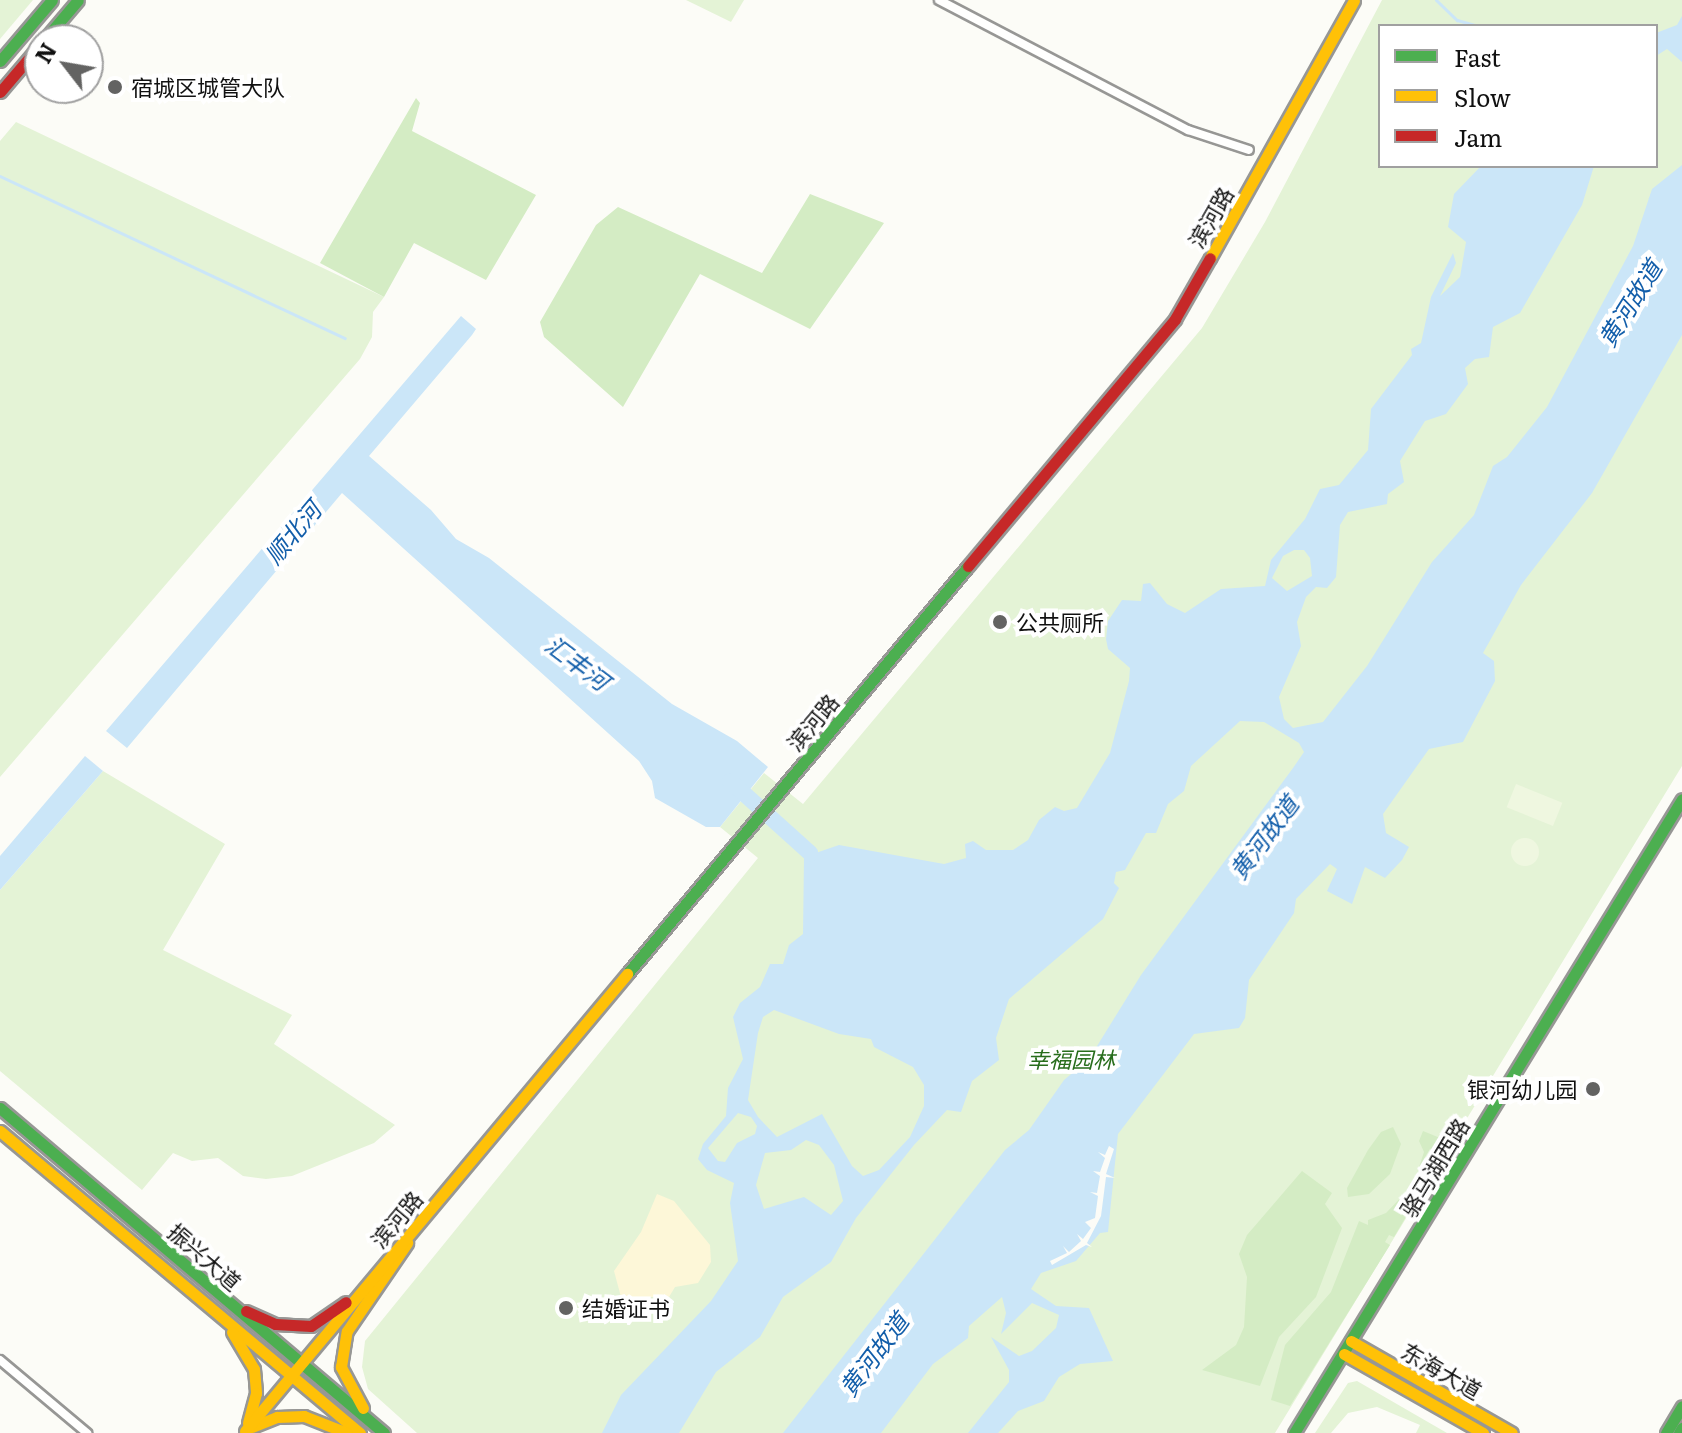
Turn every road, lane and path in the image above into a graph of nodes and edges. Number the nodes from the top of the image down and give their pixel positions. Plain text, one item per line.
1 (52, 0) edge
2 (78, 0) edge
3 (939, 0) edge
4 (1354, 0) edge
5 (57, 24) edge
6 (0, 61) edge
7 (24, 63) edge
8 (0, 92) edge
9 (1249, 150) dead end
10 (1682, 799) edge
11 (0, 1108) edge
12 (0, 1131) edge
13 (414, 1229) junction
14 (208, 1285) junction
15 (198, 1296) junction
16 (1351, 1341) junction
17 (1344, 1354) junction
18 (0, 1360) edge
19 (301, 1364) junction
20 (292, 1375) junction
21 (1682, 1406) edge
22 (245, 1431) edge
23 (87, 1433) edge
24 (347, 1433) edge
25 (360, 1433) edge
26 (387, 1433) edge
27 (1294, 1433) edge
28 (1483, 1433) edge
29 (1512, 1433) edge
30 (1666, 1433) edge

1 - 6 main road
2 - 5 main road
3 - 9 street
4 - 13 main road, 滨河路
7 - 8 main road
10 - 16 main road, 骆马湖西路
11 - 14 main road, 振兴大道
12 - 15 main road, 振兴大道
13 - 14 main road
13 - 19 main road, 滨河路
13 - 26 main road
14 - 19 main road, 振兴大道
15 - 20 main road, 振兴大道
15 - 22 main road
16 - 17 main road, 骆马湖西路
16 - 29 main road, 东海大道
17 - 27 main road, 骆马湖西路
17 - 28 main road, 东海大道
18 - 23 street
19 - 20 main road, 滨河路
19 - 26 main road, 振兴大道
20 - 22 main road, 滨河路
20 - 25 main road, 振兴大道
21 - 30 main road
22 - 24 main road

